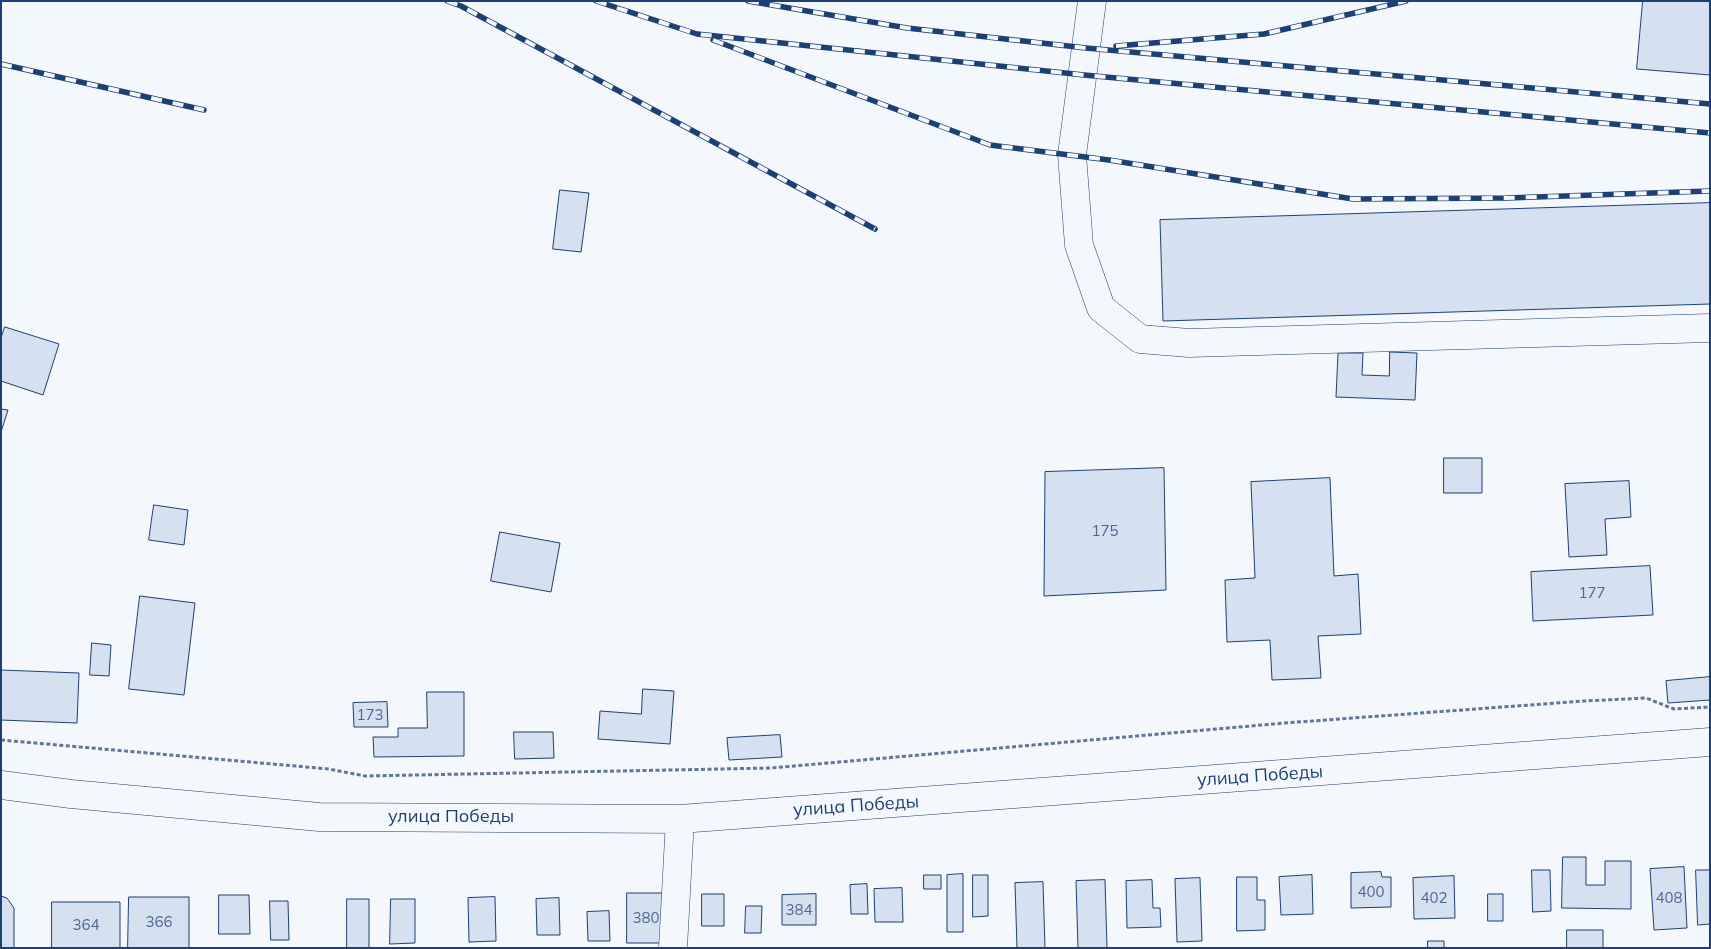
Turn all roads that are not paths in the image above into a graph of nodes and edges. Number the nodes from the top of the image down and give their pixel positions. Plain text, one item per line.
1 (1092, 1) edge
2 (1710, 328) edge
3 (1710, 742) edge
4 (1, 785) edge
5 (680, 819) junction
6 (673, 948) edge

1 - 2 street
3 - 5 street, улица Победы
4 - 5 street, улица Победы
5 - 6 street

